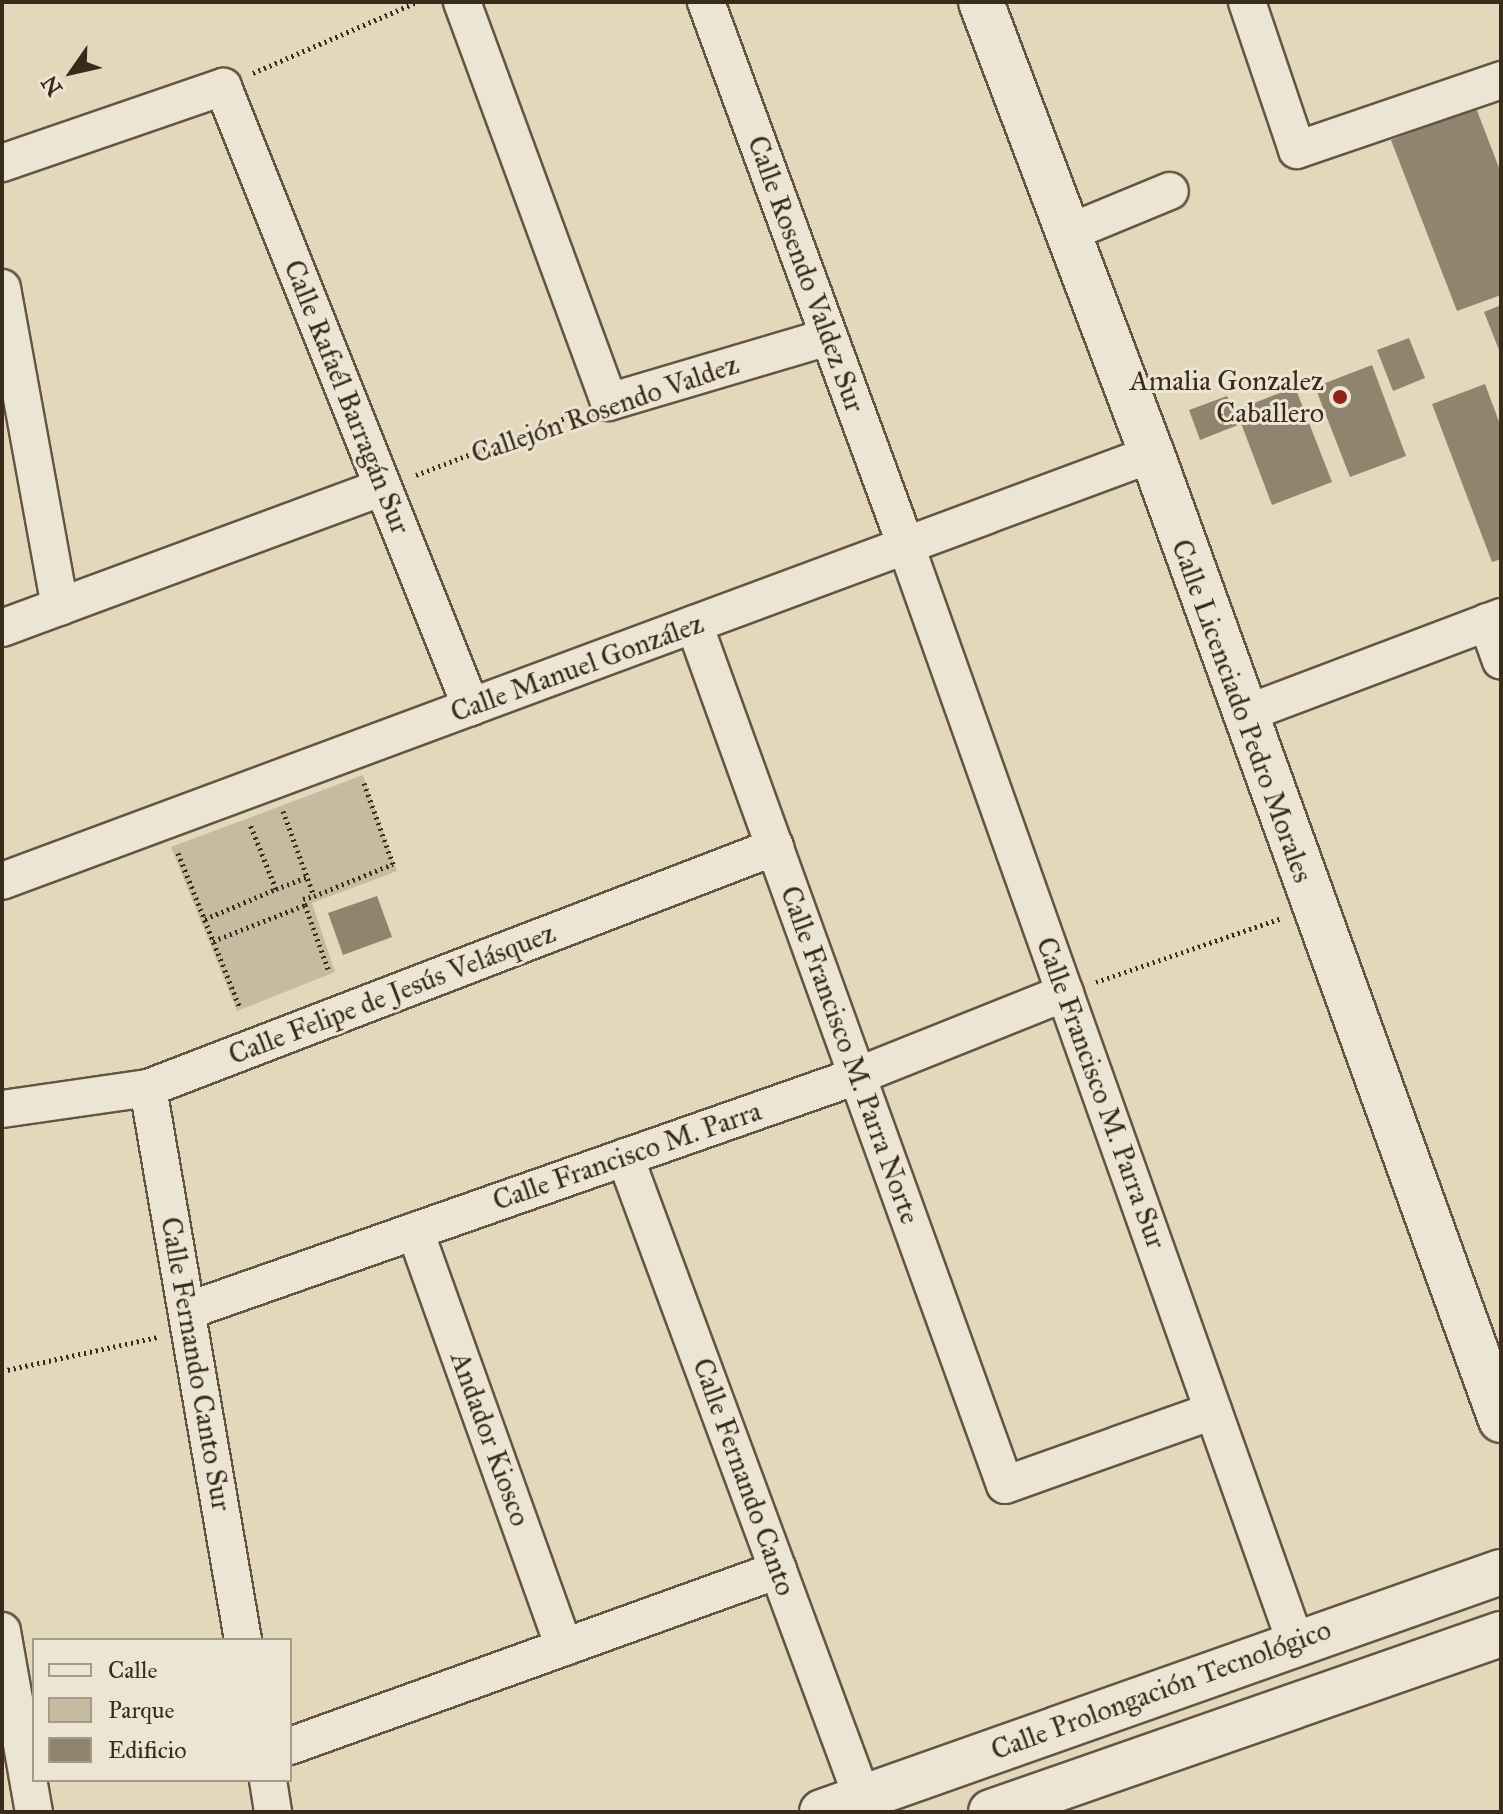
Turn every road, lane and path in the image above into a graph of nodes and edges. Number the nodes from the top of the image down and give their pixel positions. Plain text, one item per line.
1 (417, 2) edge
2 (462, 2) edge
3 (706, 2) edge
4 (981, 2) edge
5 (1247, 2) edge
6 (1501, 80) edge
7 (223, 87) junction
8 (2, 163) edge
9 (1170, 191) dead end
10 (1068, 233) junction
11 (2, 288) edge
12 (829, 337) junction
13 (609, 402) junction
14 (1152, 454) junction
15 (383, 487) junction
16 (906, 546) junction
17 (60, 607) junction
18 (1494, 620) edge
19 (694, 624) junction
20 (2, 628) edge
21 (1501, 661) edge
22 (471, 707) junction
23 (1242, 715) junction
24 (348, 782) dead end
25 (295, 802) dead end
26 (282, 807) junction
27 (271, 811) dead end
28 (260, 816) dead end
29 (249, 820) junction
30 (234, 825) dead end
31 (191, 842) dead end
32 (775, 847) junction
33 (307, 877) junction
34 (2, 881) edge
35 (276, 889) junction
36 (314, 896) junction
37 (305, 905) junction
38 (1313, 907) junction
39 (205, 919) junction
40 (213, 941) junction
41 (328, 969) dead end
42 (1065, 993) junction
43 (240, 1008) dead end
44 (857, 1076) junction
45 (148, 1088) junction
46 (2, 1109) edge
47 (625, 1157) junction
48 (415, 1231) junction
49 (188, 1321) junction
50 (2, 1371) edge
51 (1213, 1411) junction
52 (1501, 1420) edge
53 (778, 1570) junction
54 (1501, 1572) edge
55 (2, 1631) edge
56 (1501, 1634) edge
57 (243, 1638) edge
58 (1295, 1641) junction
59 (564, 1647) junction
60 (292, 1745) edge
61 (268, 1782) edge
62 (862, 1797) junction
63 (33, 1812) edge
64 (273, 1812) edge
65 (822, 1812) edge
66 (991, 1812) edge

1 - 7 path
2 - 13 street
3 - 12 street, Calle Rosendo Valdez Sur
4 - 10 street, Calle Licenciado Pedro Morales
5 - 6 street
7 - 8 street
7 - 15 street, Calle Rafaél Barragán Sur
9 - 10 street
10 - 14 street, Calle Licenciado Pedro Morales
11 - 17 street
12 - 13 street, Callejón Rosendo Valdez
12 - 16 street, Calle Rosendo Valdez Sur
13 - 15 path, Callejón Rosendo Valdez
14 - 16 street, Calle Manuel González
14 - 23 street, Calle Licenciado Pedro Morales
15 - 17 street
15 - 22 street, Calle Rafaél Barragán Sur
16 - 19 street, Calle Manuel González
16 - 42 street, Calle Francisco M. Parra Sur
17 - 20 street
18 - 21 street
18 - 23 street
19 - 22 street, Calle Manuel González
19 - 32 street, Calle Francisco M. Parra Norte
22 - 34 street, Calle Manuel González
23 - 38 street, Calle Licenciado Pedro Morales
24 - 36 path
25 - 26 path
26 - 27 path
26 - 33 path
28 - 29 path
29 - 30 path
29 - 35 path
31 - 39 path
32 - 44 street, Calle Francisco M. Parra Norte
32 - 45 street, Calle Felipe de Jesús Velásquez
33 - 35 path
33 - 36 path
35 - 39 path
36 - 37 path
37 - 40 path
37 - 41 path
38 - 42 path
38 - 52 street, Calle Licenciado Pedro Morales
39 - 40 path
40 - 43 path
42 - 44 street, Calle Francisco M. Parra
42 - 51 street, Calle Francisco M. Parra Sur
44 - 47 street, Calle Francisco M. Parra
44 - 51 street, Calle Francisco M. Parra Norte
45 - 46 street, Calle Felipe de Jesús Velásquez
45 - 49 street, Calle Fernando Canto Sur
47 - 48 street, Calle Francisco M. Parra
47 - 53 street, Calle Fernando Canto
48 - 49 street, Calle Francisco M. Parra
48 - 59 street, Andador Kiosco
49 - 50 path
49 - 57 street, Calle Fernando Canto Sur
51 - 58 street, Calle Francisco M. Parra Sur
53 - 59 street
53 - 62 street, Calle Fernando Canto
54 - 58 street, Calle Prolongación Tecnológico
55 - 63 street
56 - 66 street, Calle Prolongación Tecnológico
58 - 62 street, Calle Prolongación Tecnológico
59 - 60 street
61 - 64 street
62 - 65 street, Calle Prolongación Tecnológico

